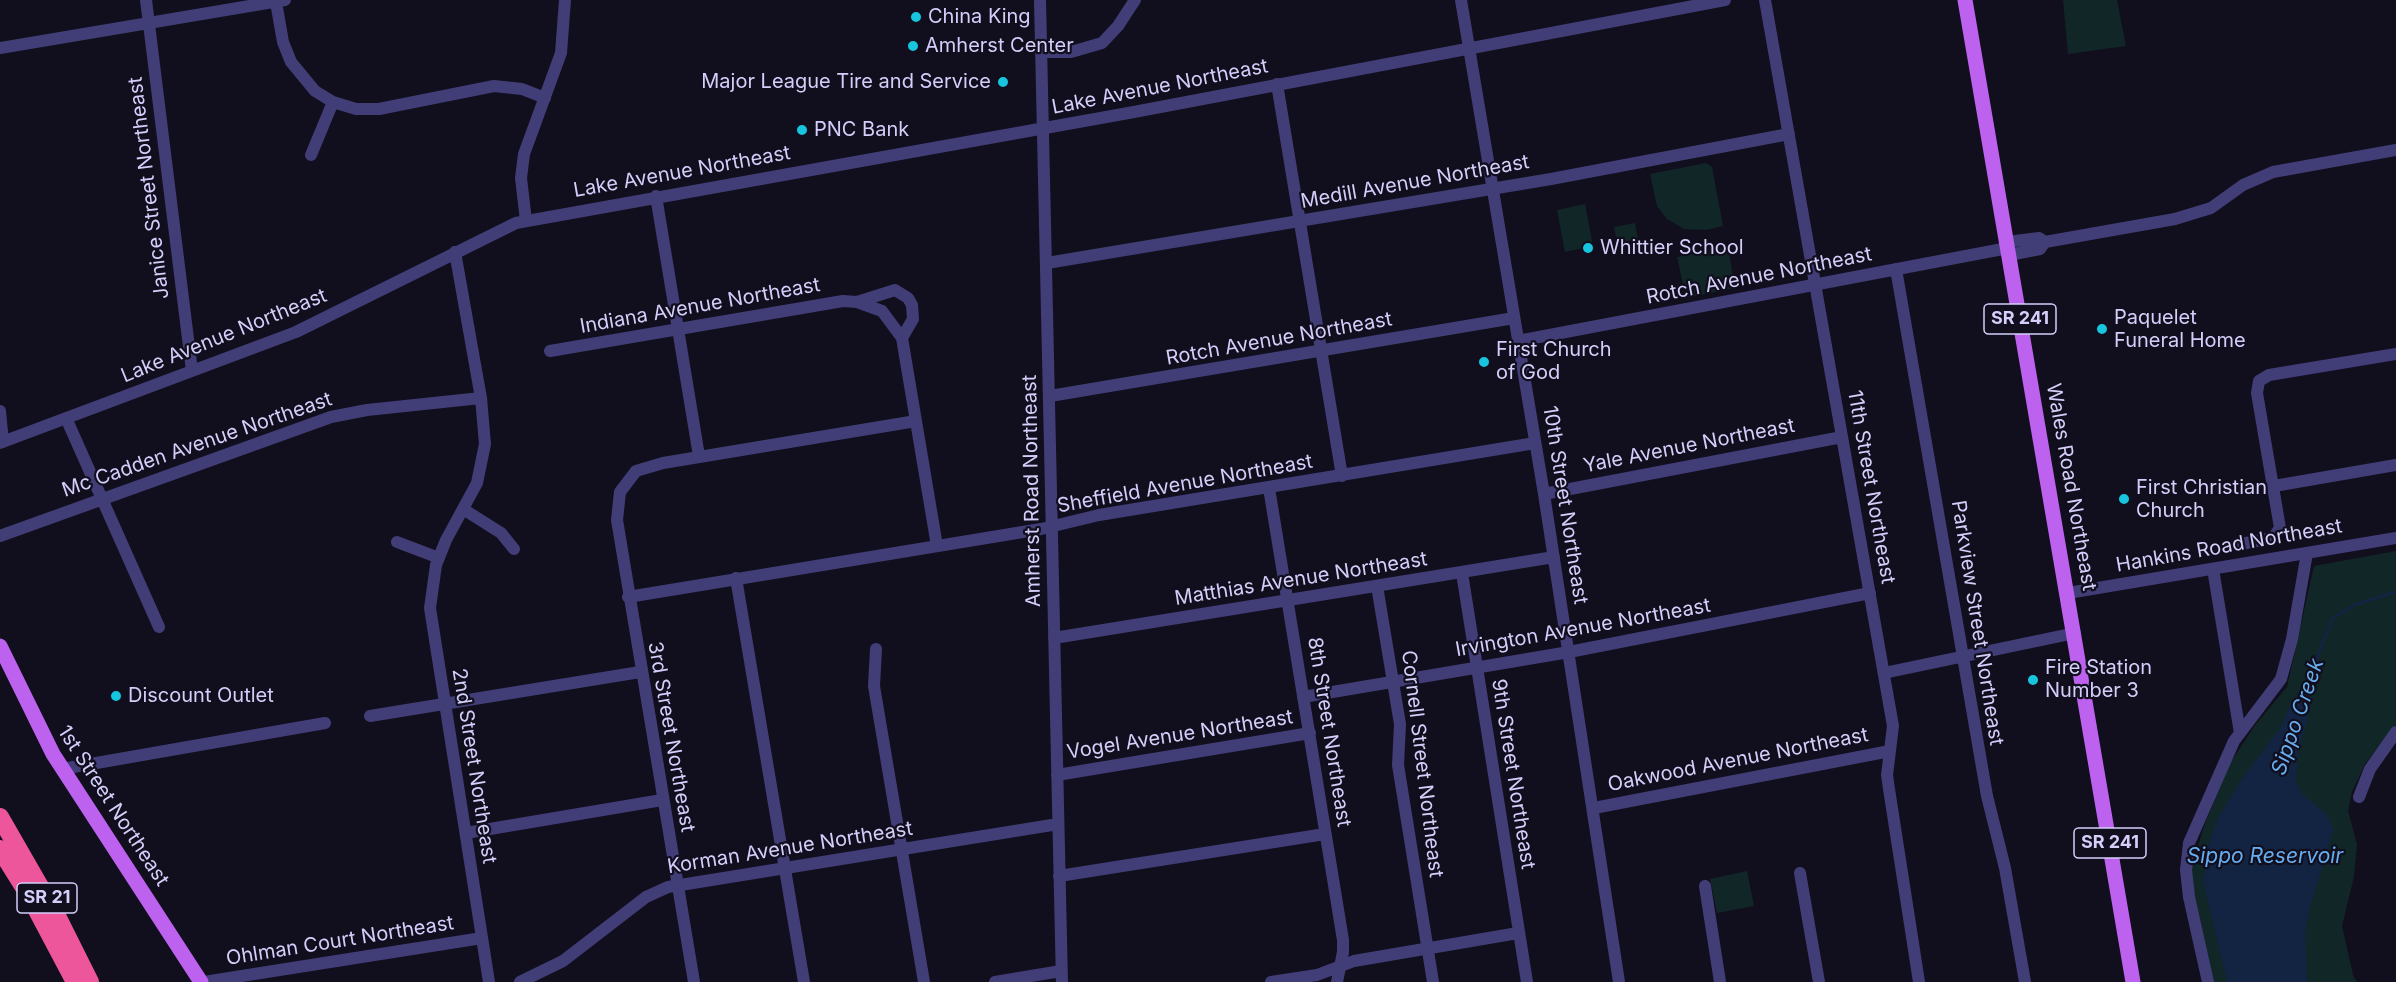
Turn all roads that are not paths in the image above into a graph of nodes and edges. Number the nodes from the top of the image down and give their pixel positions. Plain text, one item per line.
1 (146, 0) edge
2 (565, 0) edge
3 (1040, 0) edge
4 (1135, 0) edge
5 (1461, 0) edge
6 (1725, 0) edge
7 (1765, 0) edge
8 (1965, 0) edge
9 (280, 1) edge
10 (149, 24) junction
11 (0, 48) edge
12 (1469, 49) junction
13 (1042, 52) junction
14 (1277, 84) junction
15 (545, 98) junction
16 (333, 102) junction
17 (1044, 128) junction
18 (1789, 134) junction
19 (2396, 150) edge
20 (311, 156) dead end
21 (1492, 188) junction
22 (656, 196) junction
23 (526, 220) junction
24 (1300, 222) junction
25 (2008, 248) junction
26 (455, 252) junction
27 (1047, 263) junction
28 (1896, 269) junction
29 (1816, 285) junction
30 (857, 302) junction
31 (1514, 318) junction
32 (678, 329) junction
33 (902, 338) junction
34 (1518, 341) junction
35 (550, 351) dead end
36 (1321, 352) junction
37 (2396, 354) edge
38 (192, 371) junction
39 (1050, 396) junction
40 (481, 398) junction
41 (0, 411) edge
42 (66, 418) junction
43 (916, 421) junction
44 (1842, 437) junction
45 (2, 442) edge
46 (1535, 443) junction
47 (699, 456) junction
48 (2396, 465) edge
49 (1341, 476) junction
50 (2274, 486) junction
51 (1269, 488) junction
52 (1544, 494) junction
53 (103, 499) junction
54 (464, 509) junction
55 (1053, 526) junction
56 (0, 536) edge
57 (2396, 538) edge
58 (397, 542) dead end
59 (2236, 545) dead end
60 (937, 546) junction
61 (514, 549) dead end
62 (2307, 553) junction
63 (1554, 557) junction
64 (439, 558) junction
65 (2212, 569) junction
66 (1462, 573) junction
67 (736, 578) junction
68 (1377, 586) junction
69 (2068, 593) junction
70 (1870, 594) junction
71 (628, 597) junction
72 (1287, 601) junction
73 (159, 627) dead end
74 (2075, 633) junction
75 (1054, 638) junction
76 (0, 646) edge
77 (876, 649) dead end
78 (1569, 651) junction
79 (1963, 656) junction
80 (1477, 668) junction
81 (640, 672) junction
82 (1884, 673) junction
83 (1393, 682) junction
84 (1303, 696) junction
85 (444, 704) junction
86 (370, 716) dead end
87 (325, 723) dead end
88 (2396, 732) edge
89 (1310, 733) junction
90 (2240, 733) junction
91 (1890, 752) junction
92 (62, 769) junction
93 (1057, 775) junction
94 (2359, 796) dead end
95 (662, 800) junction
96 (1594, 808) junction
97 (0, 817) edge
98 (1058, 824) junction
99 (466, 833) junction
100 (1325, 834) junction
101 (0, 849) edge
102 (902, 850) junction
103 (785, 869) junction
104 (1800, 873) dead end
105 (1059, 876) junction
106 (677, 885) junction
107 (1705, 886) dead end
108 (1518, 933) junction
109 (482, 938) junction
110 (1428, 948) junction
111 (1340, 966) junction
112 (1061, 976) edge
113 (75, 982) edge
114 (90, 982) edge
115 (202, 982) edge
116 (489, 982) edge
117 (520, 982) edge
118 (694, 982) edge
119 (804, 982) edge
120 (924, 982) edge
121 (995, 982) edge
122 (1271, 982) edge
123 (1337, 982) edge
124 (1433, 982) edge
125 (1527, 982) edge
126 (1619, 982) edge
127 (1720, 982) edge
128 (1819, 982) edge
129 (1919, 982) edge
130 (2025, 982) edge
131 (2133, 982) edge
132 (2208, 982) edge

1 - 10 street, Janice Street Northeast
2 - 15 street
3 - 13 street, Amherst Road Northeast
4 - 13 street
5 - 12 street, 10th Street Northeast
6 - 12 street, Lake Avenue Northeast
7 - 18 street, 11th Street Northeast
8 - 25 main road, Wales Road Northeast / SR 241
9 - 10 street
9 - 16 street
10 - 11 street
10 - 38 street, Janice Street Northeast
12 - 14 street, Lake Avenue Northeast
12 - 21 street, 10th Street Northeast
13 - 17 street, Amherst Road Northeast
14 - 17 street, Lake Avenue Northeast
14 - 24 street
15 - 16 street
15 - 23 street
16 - 20 street
17 - 22 street, Lake Avenue Northeast
17 - 27 street, Amherst Road Northeast
18 - 21 street, Medill Avenue Northeast
18 - 29 street, 11th Street Northeast
19 - 25 street, Rotch Avenue Northeast
21 - 24 street, Medill Avenue Northeast
21 - 31 street, 10th Street Northeast
22 - 23 street, Lake Avenue Northeast
22 - 32 street
23 - 26 street, Lake Avenue Northeast
24 - 27 street, Medill Avenue Northeast
24 - 36 street
25 - 28 street, Rotch Avenue Northeast
25 - 69 main road, Wales Road Northeast / SR 241
26 - 38 street, Lake Avenue Northeast
26 - 40 street, 2nd Street Northeast
27 - 39 street, Amherst Road Northeast
28 - 29 street, Rotch Avenue Northeast
28 - 79 street, Parkview Street Northeast
29 - 34 street, Rotch Avenue Northeast
29 - 44 street, 11th Street Northeast
30 - 32 street, Indiana Avenue Northeast
30 - 33 street, Indiana Avenue Northeast
30 - 33 street, Indiana Avenue Northeast
31 - 34 street, 10th Street Northeast
31 - 36 street, Rotch Avenue Northeast
32 - 35 street, Indiana Avenue Northeast
32 - 47 street
33 - 43 street
34 - 46 street, 10th Street Northeast
36 - 39 street, Rotch Avenue Northeast
36 - 49 street
37 - 50 street
38 - 42 street, Lake Avenue Northeast
39 - 55 street, Amherst Road Northeast
40 - 53 street, Mc Cadden Avenue Northeast
40 - 54 street, 2nd Street Northeast
41 - 45 street
42 - 45 street, Lake Avenue Northeast
42 - 53 street
43 - 47 street, 3rd Street Northeast
43 - 60 street
44 - 52 street, Yale Avenue Northeast
44 - 70 street, 11th Street Northeast
46 - 49 street, Sheffield Avenue Northeast
46 - 52 street, 10th Street Northeast
47 - 71 street, 3rd Street Northeast
48 - 50 street
49 - 51 street, Sheffield Avenue Northeast
50 - 59 street
51 - 55 street, Sheffield Avenue Northeast
51 - 72 street, 8th Street Northeast
52 - 63 street, 10th Street Northeast
53 - 56 street, Mc Cadden Avenue Northeast
53 - 73 street
54 - 61 street
54 - 64 street, 2nd Street Northeast
55 - 60 street, Sheffield Avenue Northeast
55 - 75 street, Amherst Road Northeast
57 - 62 street, Hankins Road Northeast
58 - 64 street
60 - 67 street, Sheffield Avenue Northeast
62 - 65 street, Hankins Road Northeast
62 - 90 street
63 - 66 street, Matthias Avenue Northeast
63 - 78 street, 10th Street Northeast
64 - 85 street, 2nd Street Northeast
65 - 69 street, Hankins Road Northeast
65 - 90 street
66 - 68 street, Matthias Avenue Northeast
66 - 80 street, 9th Street Northeast
67 - 71 street, Sheffield Avenue Northeast
67 - 103 street
68 - 72 street, Matthias Avenue Northeast
68 - 83 street, Cornell Street Northeast
69 - 74 main road, Wales Road Northeast / SR 241
70 - 78 street, Irvington Avenue Northeast
70 - 82 street, 11th Street Northeast
71 - 81 street, 3rd Street Northeast
72 - 75 street, Matthias Avenue Northeast
72 - 84 street, 8th Street Northeast
74 - 79 street
74 - 131 main road, Wales Road Northeast / SR 241
75 - 93 street, Amherst Road Northeast
76 - 92 main road, 1st Street Northeast
77 - 102 street
78 - 80 street, Irvington Avenue Northeast
78 - 96 street, 10th Street Northeast
79 - 82 street
79 - 130 street, Parkview Street Northeast
80 - 83 street, Irvington Avenue Northeast
80 - 108 street, 9th Street Northeast
81 - 85 street
81 - 95 street, 3rd Street Northeast
82 - 91 street, 11th Street Northeast
83 - 84 street, Irvington Avenue Northeast
83 - 110 street, Cornell Street Northeast
84 - 89 street, 8th Street Northeast
85 - 86 street
85 - 99 street, 2nd Street Northeast
87 - 92 street
88 - 94 street
89 - 93 street, Vogel Avenue Northeast
89 - 100 street, 8th Street Northeast
90 - 132 street
91 - 96 street, Oakwood Avenue Northeast
91 - 129 street, 11th Street Northeast
92 - 115 main road, 1st Street Northeast
93 - 98 street, Amherst Road Northeast
95 - 99 street
95 - 106 street, 3rd Street Northeast
96 - 126 street, 10th Street Northeast
97 - 114 highway, SR 21
98 - 102 street, Korman Avenue Northeast
98 - 105 street, Amherst Road Northeast
99 - 109 street, 2nd Street Northeast
100 - 105 street
100 - 111 street, 8th Street Northeast
101 - 113 highway, SR 21
102 - 103 street, Korman Avenue Northeast
102 - 120 street
103 - 106 street, Korman Avenue Northeast
103 - 119 street
104 - 128 street
105 - 112 street, Amherst Road Northeast
106 - 117 street, Korman Avenue Northeast
106 - 118 street, 3rd Street Northeast
107 - 127 street
108 - 110 street
108 - 125 street, 9th Street Northeast
109 - 115 street, Ohlman Court Northeast
109 - 116 street, 2nd Street Northeast
110 - 111 street
110 - 124 street, Cornell Street Northeast
111 - 122 street
111 - 123 street, 8th Street Northeast
112 - 121 street

